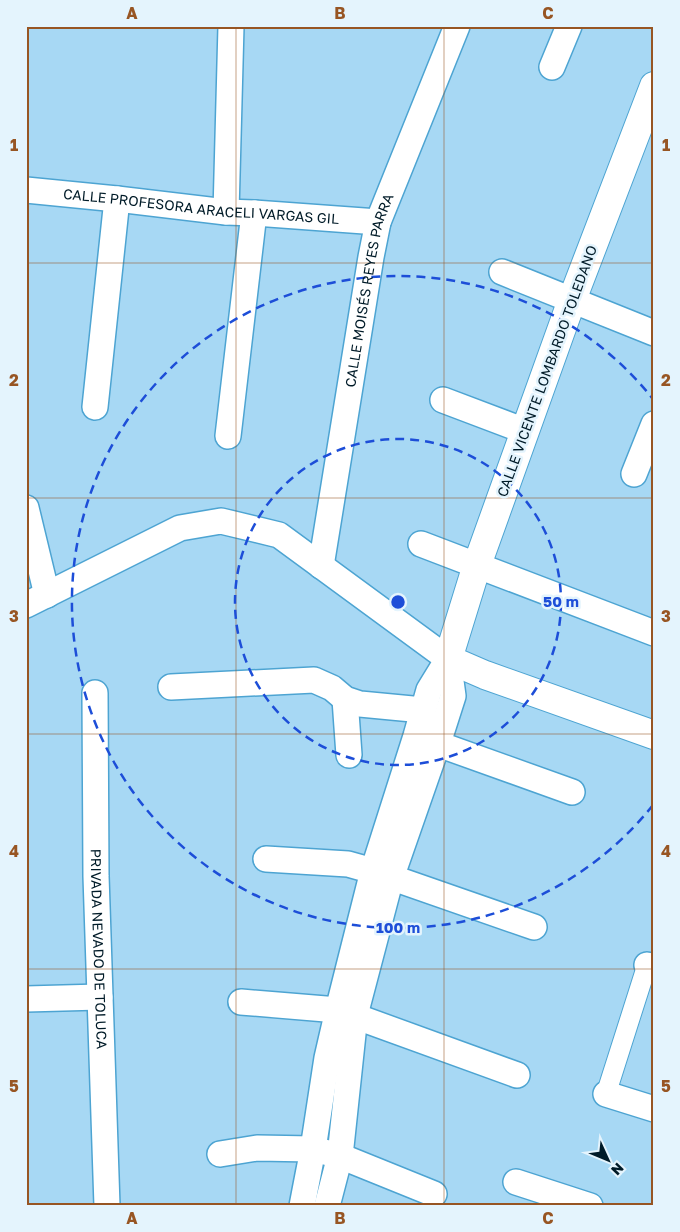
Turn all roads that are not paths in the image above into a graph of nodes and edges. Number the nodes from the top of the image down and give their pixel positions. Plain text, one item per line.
1 (231, 26) edge
2 (457, 26) edge
3 (569, 26) edge
4 (552, 67) dead end
5 (654, 86) edge
6 (26, 190) edge
7 (117, 199) junction
8 (226, 212) junction
9 (254, 213) junction
10 (378, 222) junction
11 (502, 272) dead end
12 (572, 300) junction
13 (654, 333) edge
14 (443, 400) dead end
15 (95, 407) dead end
16 (654, 424) edge
17 (525, 430) junction
18 (228, 436) dead end
19 (634, 474) dead end
20 (26, 508) edge
21 (421, 544) dead end
22 (477, 565) junction
23 (321, 566) junction
24 (37, 600) edge
25 (654, 633) edge
26 (448, 659) junction
27 (170, 687) dead end
28 (95, 693) dead end
29 (345, 699) junction
30 (423, 710) junction
31 (654, 735) edge
32 (427, 740) junction
33 (349, 755) dead end
34 (572, 792) dead end
35 (266, 860) dead end
36 (382, 874) junction
37 (534, 927) dead end
38 (650, 966) edge
39 (100, 997) junction
40 (26, 999) edge
41 (241, 1002) dead end
42 (347, 1012) junction
43 (517, 1075) dead end
44 (606, 1094) joint
45 (654, 1109) edge
46 (313, 1148) junction
47 (220, 1154) dead end
48 (340, 1156) junction
49 (516, 1182) dead end
50 (434, 1194) dead end
51 (107, 1206) edge
52 (302, 1206) edge
53 (327, 1206) edge
54 (590, 1206) edge

1 - 8 street
2 - 10 street, CALLE MOISÉS REYES PARRA
3 - 4 street
5 - 12 street, CALLE VICENTE LOMBARDO TOLEDANO
6 - 7 street, CALLE PROFESORA ARACELI VARGAS GIL
7 - 8 street, CALLE PROFESORA ARACELI VARGAS GIL
7 - 15 street
8 - 9 street, CALLE PROFESORA ARACELI VARGAS GIL
9 - 10 street, CALLE PROFESORA ARACELI VARGAS GIL
9 - 18 street
10 - 23 street, CALLE MOISÉS REYES PARRA
11 - 12 street
12 - 13 street
12 - 17 street, CALLE VICENTE LOMBARDO TOLEDANO
14 - 17 street
16 - 19 street
17 - 22 street, CALLE VICENTE LOMBARDO TOLEDANO
20 - 24 street
21 - 22 street
22 - 25 street
22 - 26 street, CALLE VICENTE LOMBARDO TOLEDANO
23 - 24 street
23 - 26 street
26 - 30 street, CALLE VICENTE LOMBARDO TOLEDANO
26 - 31 street
26 - 32 street, CALLE VICENTE LOMBARDO TOLEDANO
27 - 29 street
28 - 39 street, PRIVADA NEVADO DE TOLUCA
29 - 30 street
29 - 33 street
30 - 32 street, CALLE VICENTE LOMBARDO TOLEDANO
32 - 34 street
32 - 36 street, CALLE VICENTE LOMBARDO TOLEDANO
35 - 36 street
36 - 37 street
36 - 42 street, CALLE VICENTE LOMBARDO TOLEDANO
38 - 44 street
39 - 40 street
39 - 51 street, PRIVADA NEVADO DE TOLUCA
41 - 42 street
42 - 43 street
42 - 46 street, CALLE VICENTE LOMBARDO TOLEDANO
42 - 48 street, CALLE VICENTE LOMBARDO TOLEDANO
44 - 45 street
46 - 47 street
46 - 48 street
46 - 52 street, CALLE VICENTE LOMBARDO TOLEDANO
48 - 50 street
48 - 53 street, CALLE VICENTE LOMBARDO TOLEDANO
49 - 54 street

